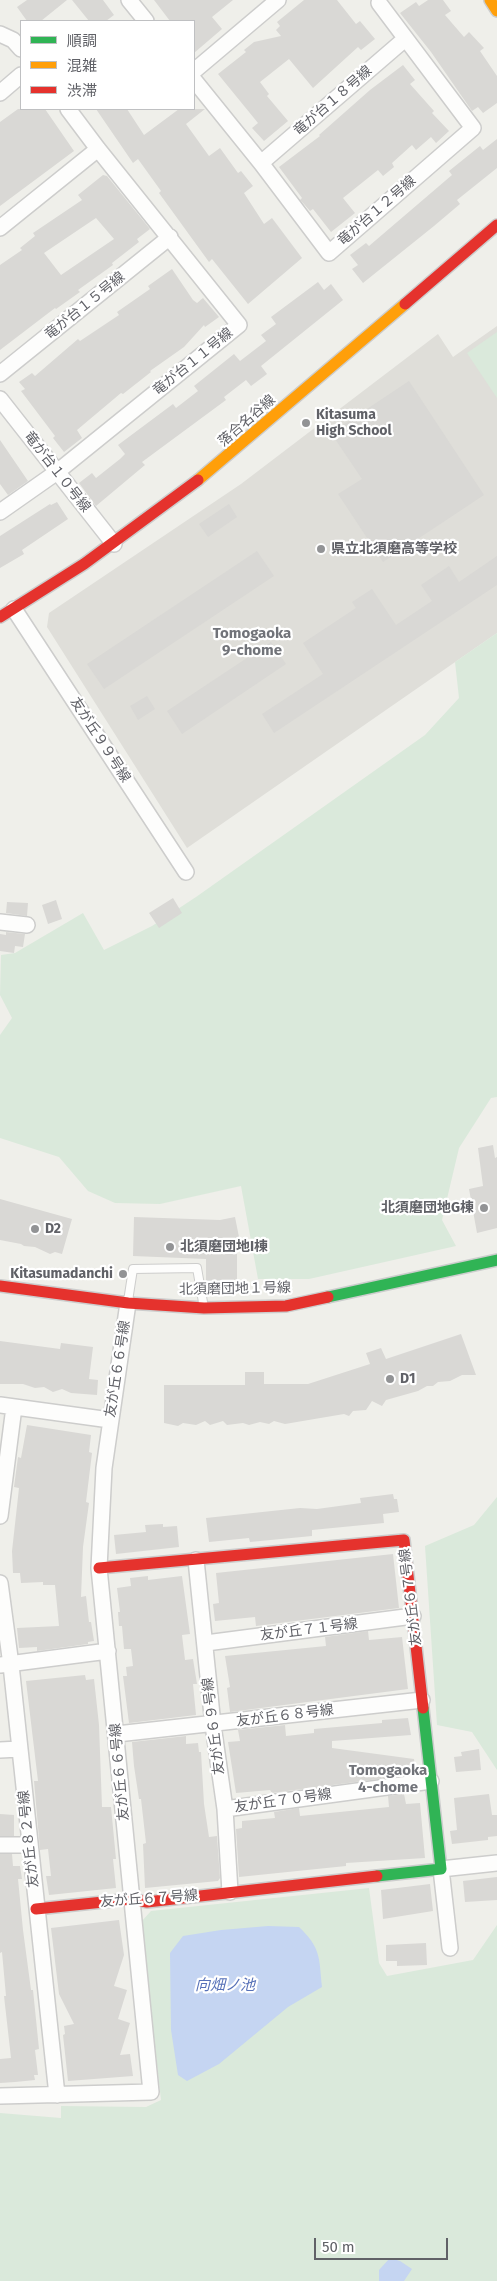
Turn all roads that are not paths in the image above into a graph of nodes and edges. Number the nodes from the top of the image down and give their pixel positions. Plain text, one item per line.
1 (129, 0) edge
2 (278, 0) edge
3 (490, 0) edge
4 (379, 1) edge
5 (497, 11) edge
6 (145, 20) edge
7 (0, 34) edge
8 (405, 38) junction
9 (20, 48) edge
10 (195, 70) edge
11 (20, 76) edge
12 (195, 81) edge
13 (0, 93) edge
14 (69, 110) edge
15 (98, 149) junction
16 (261, 163) junction
17 (497, 225) edge
18 (0, 228) edge
19 (170, 237) junction
20 (0, 374) edge
21 (0, 399) edge
22 (57, 472) junction
23 (0, 512) edge
24 (114, 544) junction
25 (14, 609) junction
26 (0, 617) edge
27 (186, 872) dead end
28 (0, 922) edge
29 (27, 925) dead end
30 (497, 1260) edge
31 (0, 1286) edge
32 (128, 1303) junction
33 (204, 1308) junction
34 (7, 1406) edge
35 (110, 1420) junction
36 (0, 1516) edge
37 (196, 1560) junction
38 (99, 1568) junction
39 (0, 1583) edge
40 (413, 1616) junction
41 (206, 1643) junction
42 (108, 1651) junction
43 (5, 1665) edge
44 (422, 1700) junction
45 (212, 1725) junction
46 (117, 1734) junction
47 (20, 1749) junction
48 (0, 1750) edge
49 (431, 1781) junction
50 (225, 1809) junction
51 (0, 1845) edge
52 (29, 1845) junction
53 (497, 1863) edge
54 (441, 1869) junction
55 (230, 1892) junction
56 (132, 1899) junction
57 (36, 1910) junction
58 (450, 1948) dead end
59 (58, 2095) junction
60 (0, 2096) edge

1 - 6 street
2 - 10 street
3 - 5 street
4 - 8 street, 竜が台１２号線
7 - 9 street
8 - 16 street, 竜が台１８号線
8 - 16 street, 竜が台１２号線
11 - 13 street
12 - 16 street, 竜が台１２号線
14 - 15 street, 竜が台１１号線
15 - 18 street
15 - 19 street, 竜が台１１号線
17 - 24 street, 落合名谷線
19 - 20 street, 竜が台１５号線
19 - 22 street, 竜が台１１号線
21 - 22 street, 竜が台１０号線
22 - 23 street, 竜が台１１号線
22 - 24 street, 竜が台１０号線
24 - 25 street, 落合名谷線
25 - 26 street, 落合名谷線
25 - 27 street, 友が丘９９号線
28 - 29 street
30 - 33 street, 北須磨団地１号線
31 - 32 street, 北須磨団地１号線
32 - 33 street, 北須磨団地１号線
32 - 33 lane
32 - 35 street, 友が丘６６号線
34 - 35 street
34 - 36 street
35 - 38 street, 友が丘６６号線
37 - 38 street, 友が丘６７号線
37 - 40 street, 友が丘６７号線
37 - 41 street, 友が丘６９号線
38 - 42 street, 友が丘６６号線
39 - 43 street, 友が丘８２号線
40 - 41 street, 友が丘７１号線
40 - 44 street, 友が丘６７号線
41 - 45 street, 友が丘６９号線
42 - 43 street
42 - 46 street, 友が丘６６号線
43 - 47 street, 友が丘８２号線
44 - 45 street, 友が丘６８号線
44 - 49 street, 友が丘６７号線
45 - 46 street, 友が丘６８号線
45 - 50 street, 友が丘６９号線
46 - 56 street, 友が丘６６号線
47 - 48 street
47 - 52 street, 友が丘８２号線
49 - 50 street, 友が丘７０号線
49 - 54 street, 友が丘６７号線
50 - 55 street, 友が丘６９号線
51 - 52 street
52 - 57 street, 友が丘８２号線
53 - 54 street, 友が丘６７号線
54 - 55 street, 友が丘６７号線
54 - 58 street, 友が丘６７号線
55 - 56 street, 友が丘６７号線
56 - 57 street, 友が丘６７号線
56 - 59 street, 友が丘６６号線
57 - 59 street, 友が丘８２号線
59 - 60 street, 友が丘６６号線

